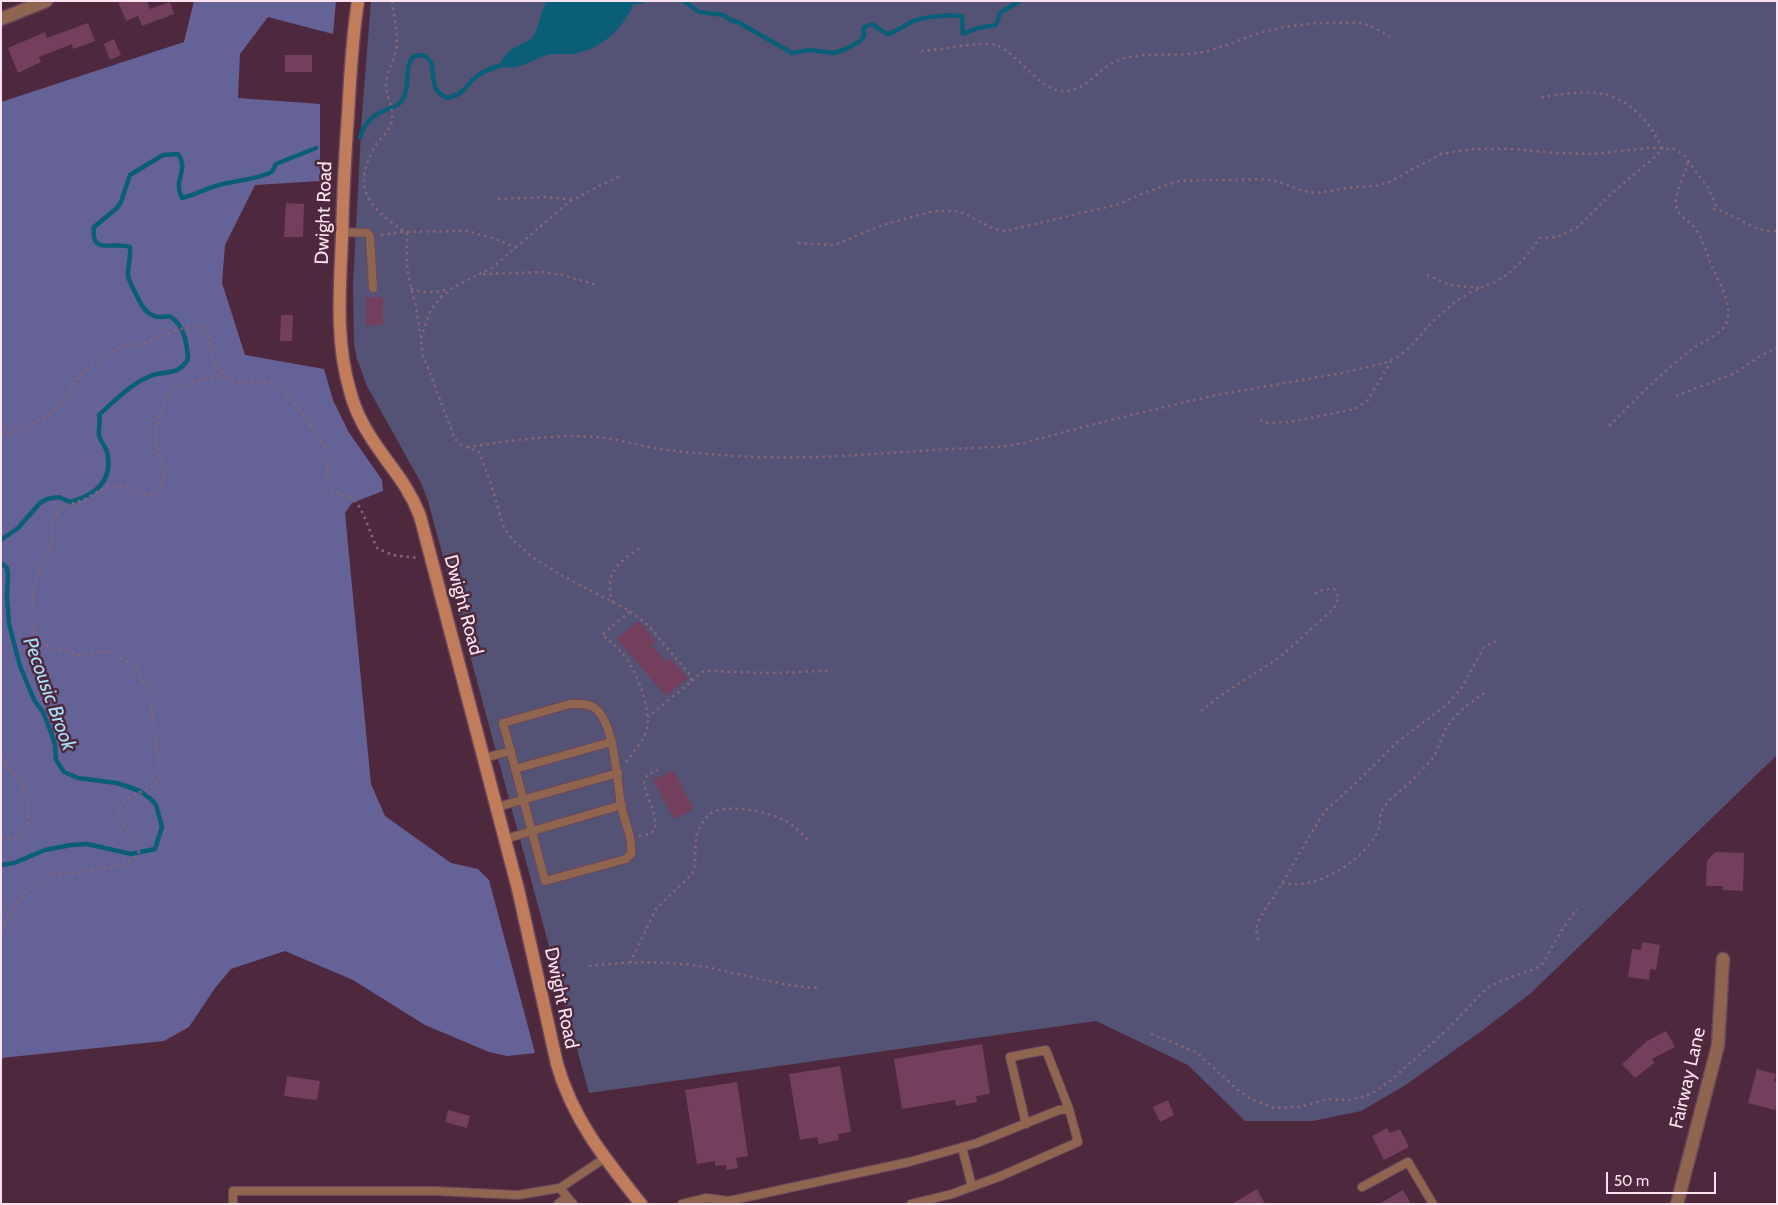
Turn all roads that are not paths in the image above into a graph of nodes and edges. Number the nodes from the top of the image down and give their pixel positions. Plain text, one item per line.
1 (46, 1) edge
2 (358, 1) edge
3 (1, 19) edge
4 (342, 232) junction
5 (374, 288) dead end
6 (611, 742) junction
7 (511, 752) junction
8 (484, 758) junction
9 (516, 769) junction
10 (618, 773) junction
11 (524, 800) junction
12 (622, 806) junction
13 (497, 807) junction
14 (532, 831) junction
15 (505, 839) junction
16 (1723, 959) dead end
17 (1069, 1109) junction
18 (1026, 1124) junction
19 (962, 1147) junction
20 (605, 1158) junction
21 (972, 1187) junction
22 (1362, 1187) dead end
23 (560, 1188) junction
24 (567, 1197) junction
25 (721, 1202) edge
26 (233, 1204) edge
27 (558, 1204) edge
28 (573, 1204) edge
29 (641, 1204) edge
30 (682, 1204) edge
31 (911, 1204) edge
32 (1433, 1204) edge
33 (1677, 1204) edge

1 - 3 street
2 - 4 main road, Dwight Road
4 - 5 lane
4 - 8 main road, Dwight Road
6 - 7 lane
6 - 9 lane
6 - 10 lane
7 - 8 lane
7 - 9 lane
8 - 13 main road, Dwight Road
9 - 11 lane
10 - 11 lane
10 - 12 lane
11 - 13 lane
11 - 14 lane
12 - 14 lane
12 - 14 lane
13 - 15 main road, Dwight Road
14 - 15 lane
15 - 20 main road, Dwight Road
16 - 33 street, Fairway Lane
17 - 18 lane
17 - 18 lane
17 - 21 lane
18 - 19 lane
19 - 21 lane
19 - 25 lane
20 - 23 lane
20 - 29 main road, Dwight Road
21 - 31 lane
22 - 32 lane
23 - 24 lane
23 - 26 lane
24 - 27 lane
24 - 28 lane
25 - 30 lane

